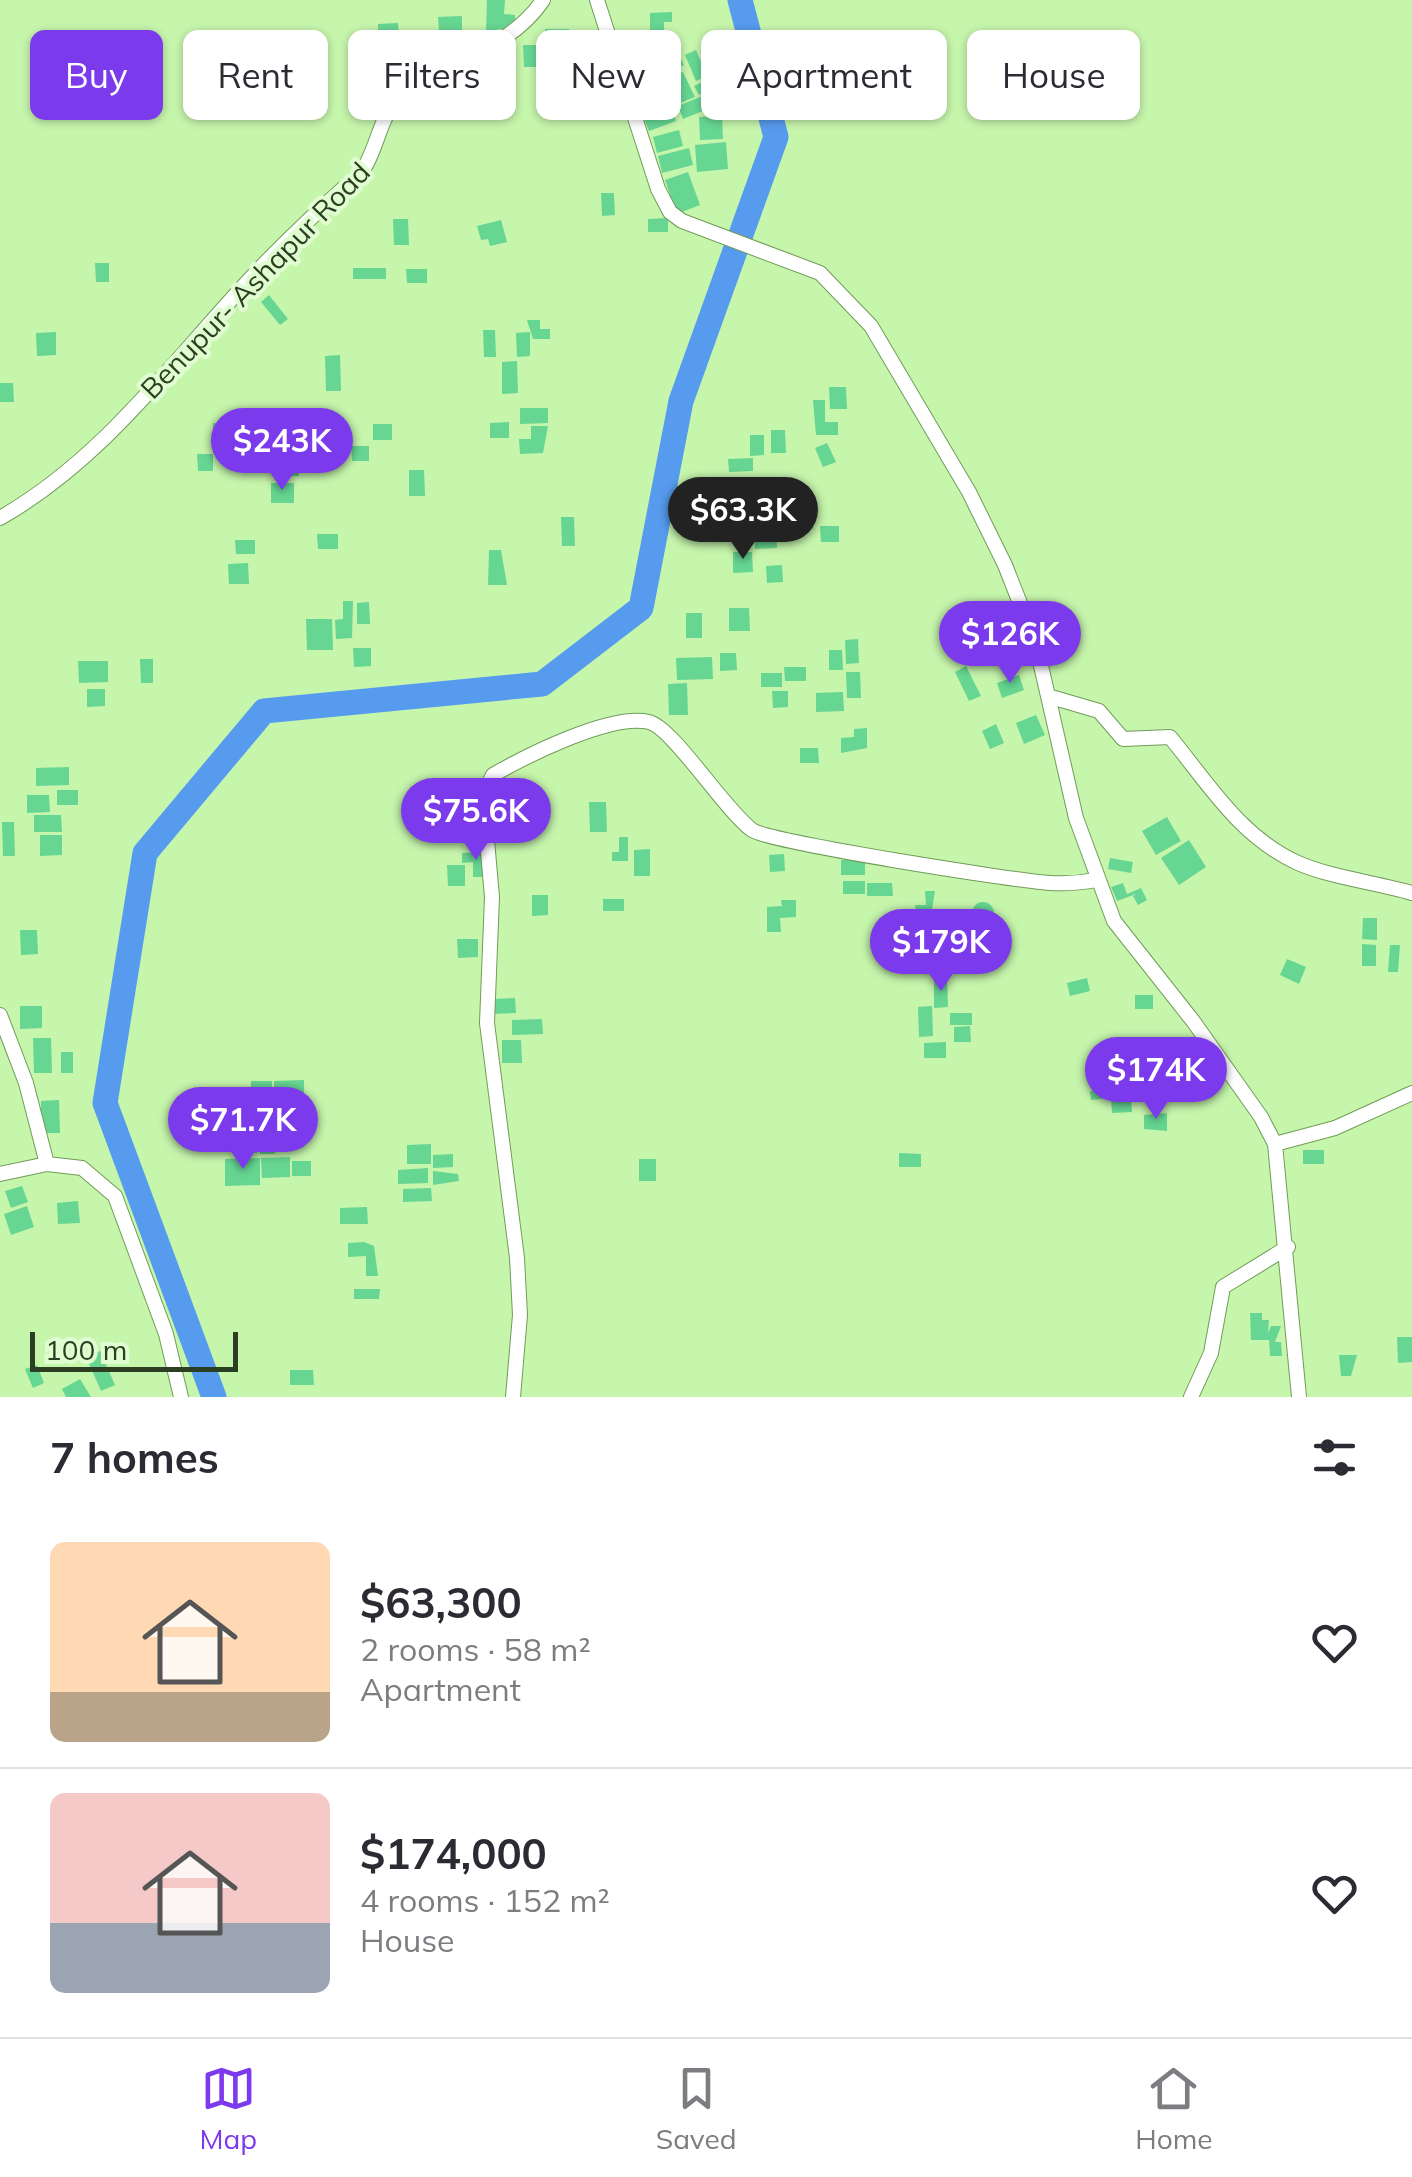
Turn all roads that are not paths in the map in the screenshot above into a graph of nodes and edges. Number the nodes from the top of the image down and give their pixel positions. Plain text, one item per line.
1 (543, 0) edge
2 (596, 0) edge
3 (0, 518) edge
4 (1051, 697) junction
5 (1096, 880) junction
6 (1412, 893) edge
7 (0, 1015) edge
8 (1412, 1093) edge
9 (1275, 1144) junction
10 (47, 1164) junction
11 (0, 1174) edge
12 (1288, 1247) junction
13 (182, 1397) edge
14 (513, 1397) edge
15 (1191, 1397) edge
16 (1299, 1397) edge

1 - 3 street, Benupur- Ashapur Road
2 - 4 street
4 - 5 street
4 - 6 street
5 - 9 street
5 - 14 street
7 - 10 street
8 - 9 street
9 - 12 street
10 - 11 street
10 - 13 street
12 - 15 street
12 - 16 street

